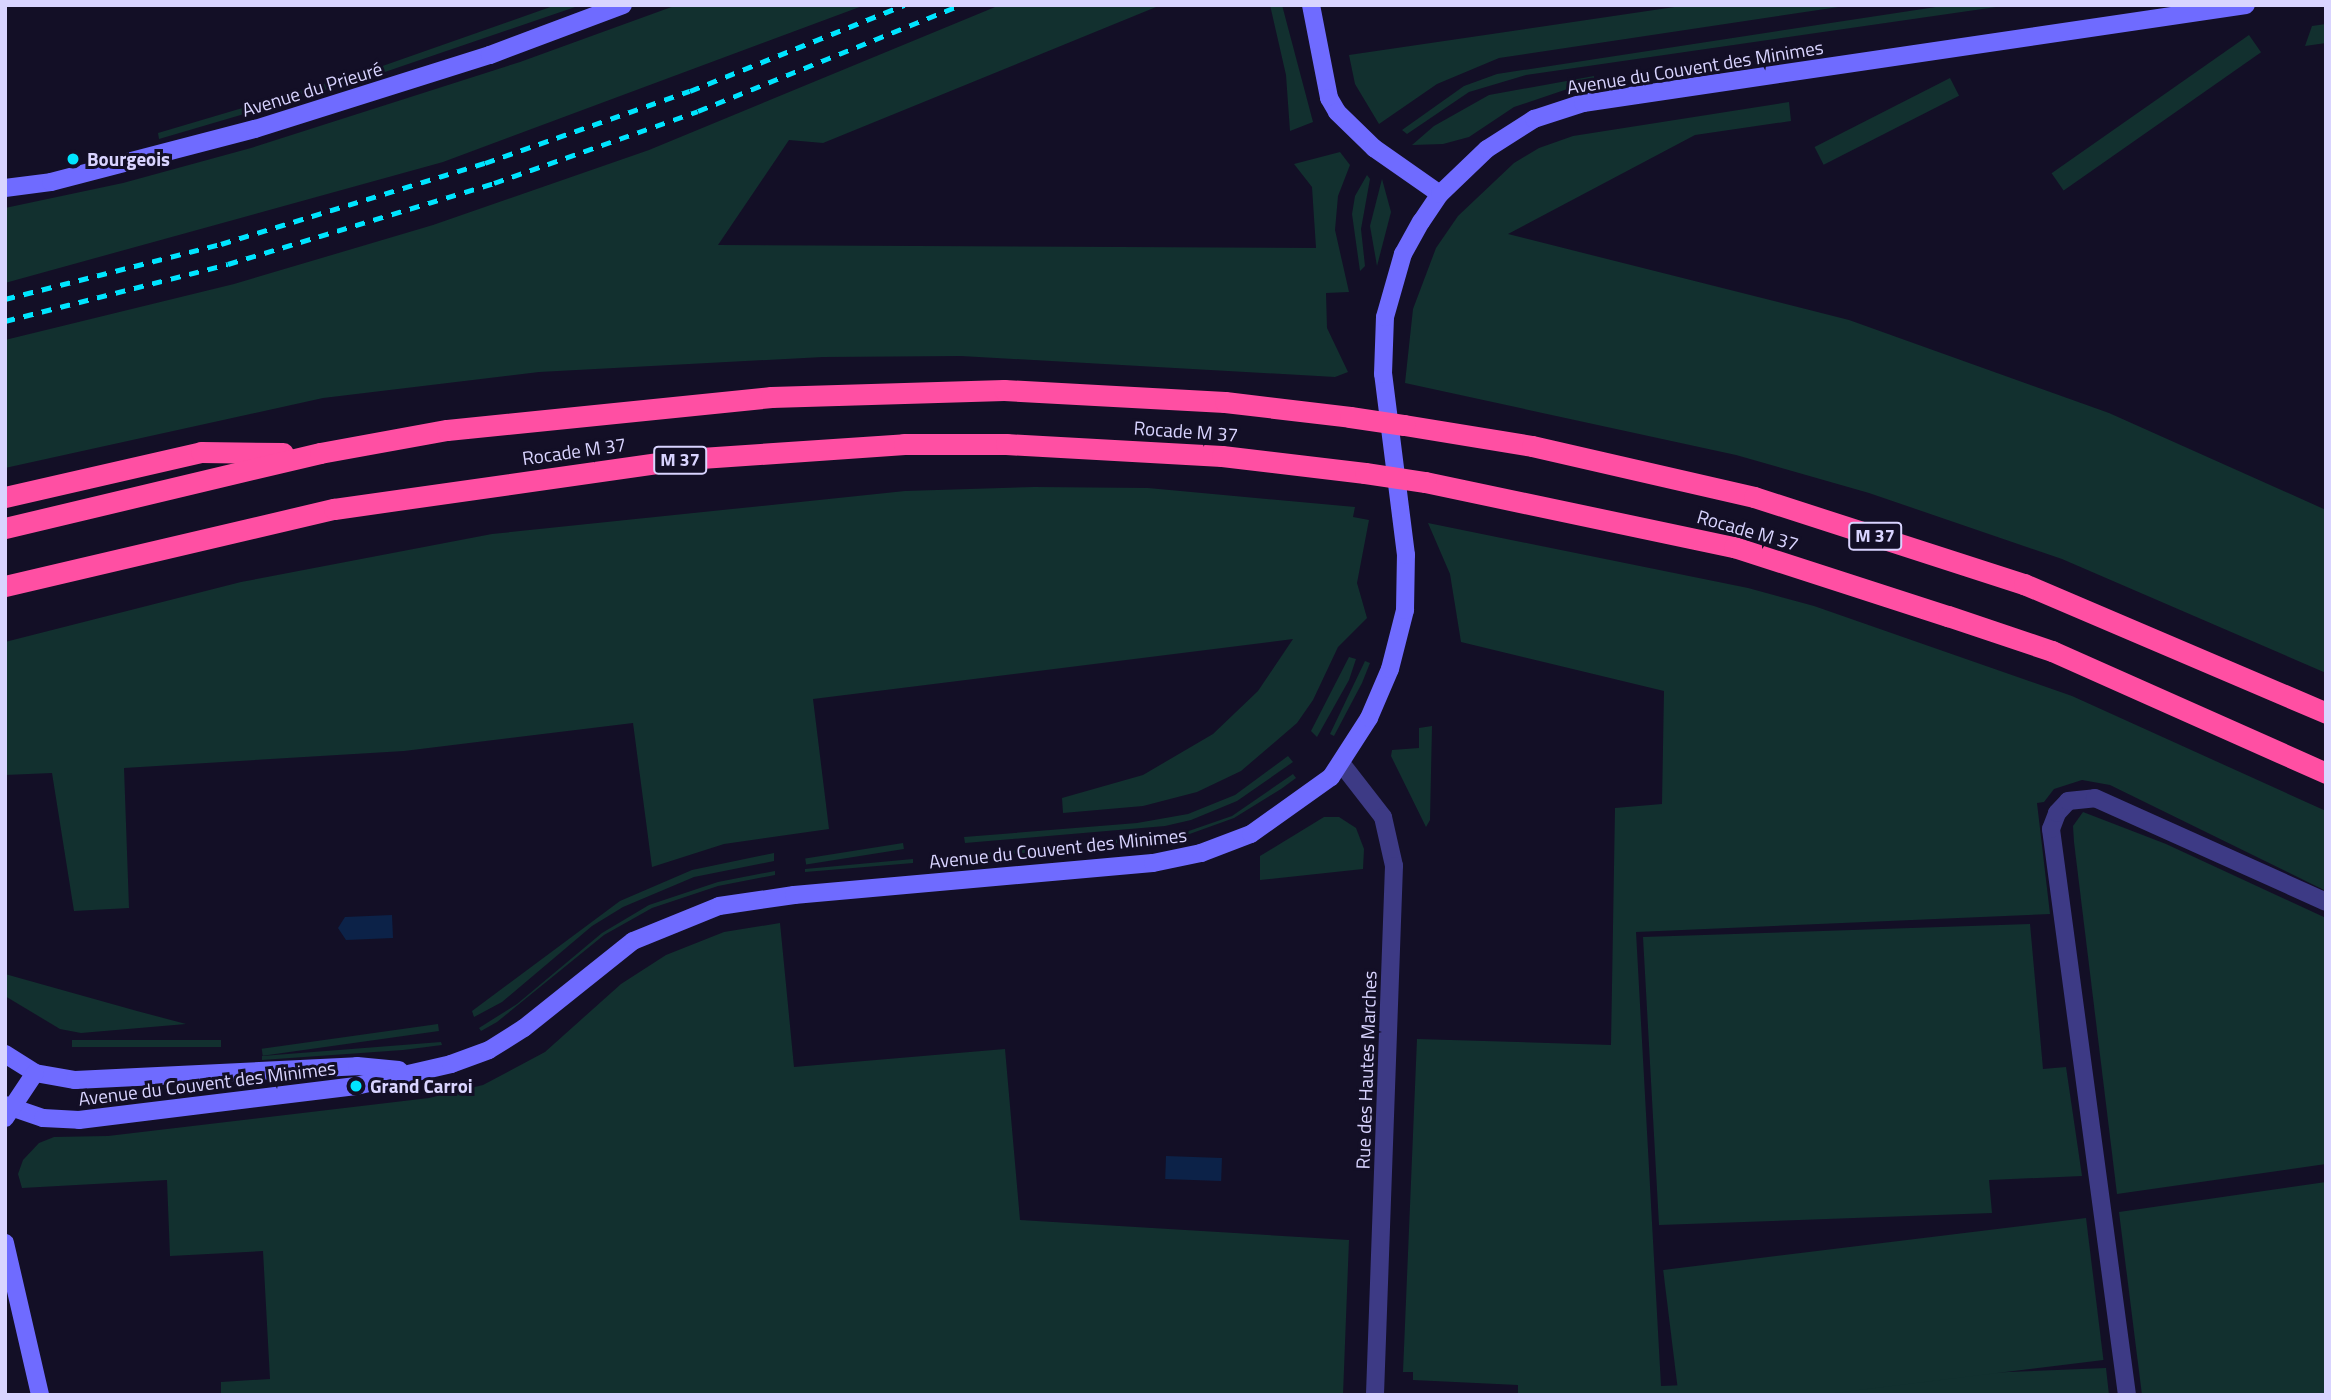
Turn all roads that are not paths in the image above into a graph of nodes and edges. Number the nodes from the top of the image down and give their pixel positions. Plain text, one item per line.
1 (623, 5) edge
2 (1311, 5) edge
3 (2246, 5) edge
4 (5, 188) edge
5 (1440, 194) junction
6 (320, 453) junction
7 (5, 498) edge
8 (5, 528) edge
9 (5, 586) edge
10 (2326, 713) edge
11 (1341, 763) junction
12 (2326, 773) edge
13 (2326, 902) edge
14 (5, 1054) edge
15 (410, 1071) junction
16 (35, 1073) junction
17 (7, 1110) edge
18 (5, 1243) edge
19 (40, 1395) edge
20 (1375, 1395) edge
21 (2127, 1395) edge

1 - 4 street, Avenue du Prieuré
2 - 5 street
3 - 5 street, Avenue du Couvent des Minimes
5 - 11 street, Avenue du Couvent des Minimes
6 - 7 highway
6 - 8 highway, Rocade M 37 / M 37
6 - 10 highway, Rocade M 37 / M 37, bridge
9 - 12 highway, Rocade M 37 / M 37, bridge
11 - 15 street, Avenue du Couvent des Minimes
11 - 20 street, Rue des Hautes Marches
13 - 21 street
14 - 16 street
15 - 16 street, Avenue du Couvent des Minimes
15 - 17 street, Avenue du Couvent des Minimes
16 - 17 street
18 - 19 street

